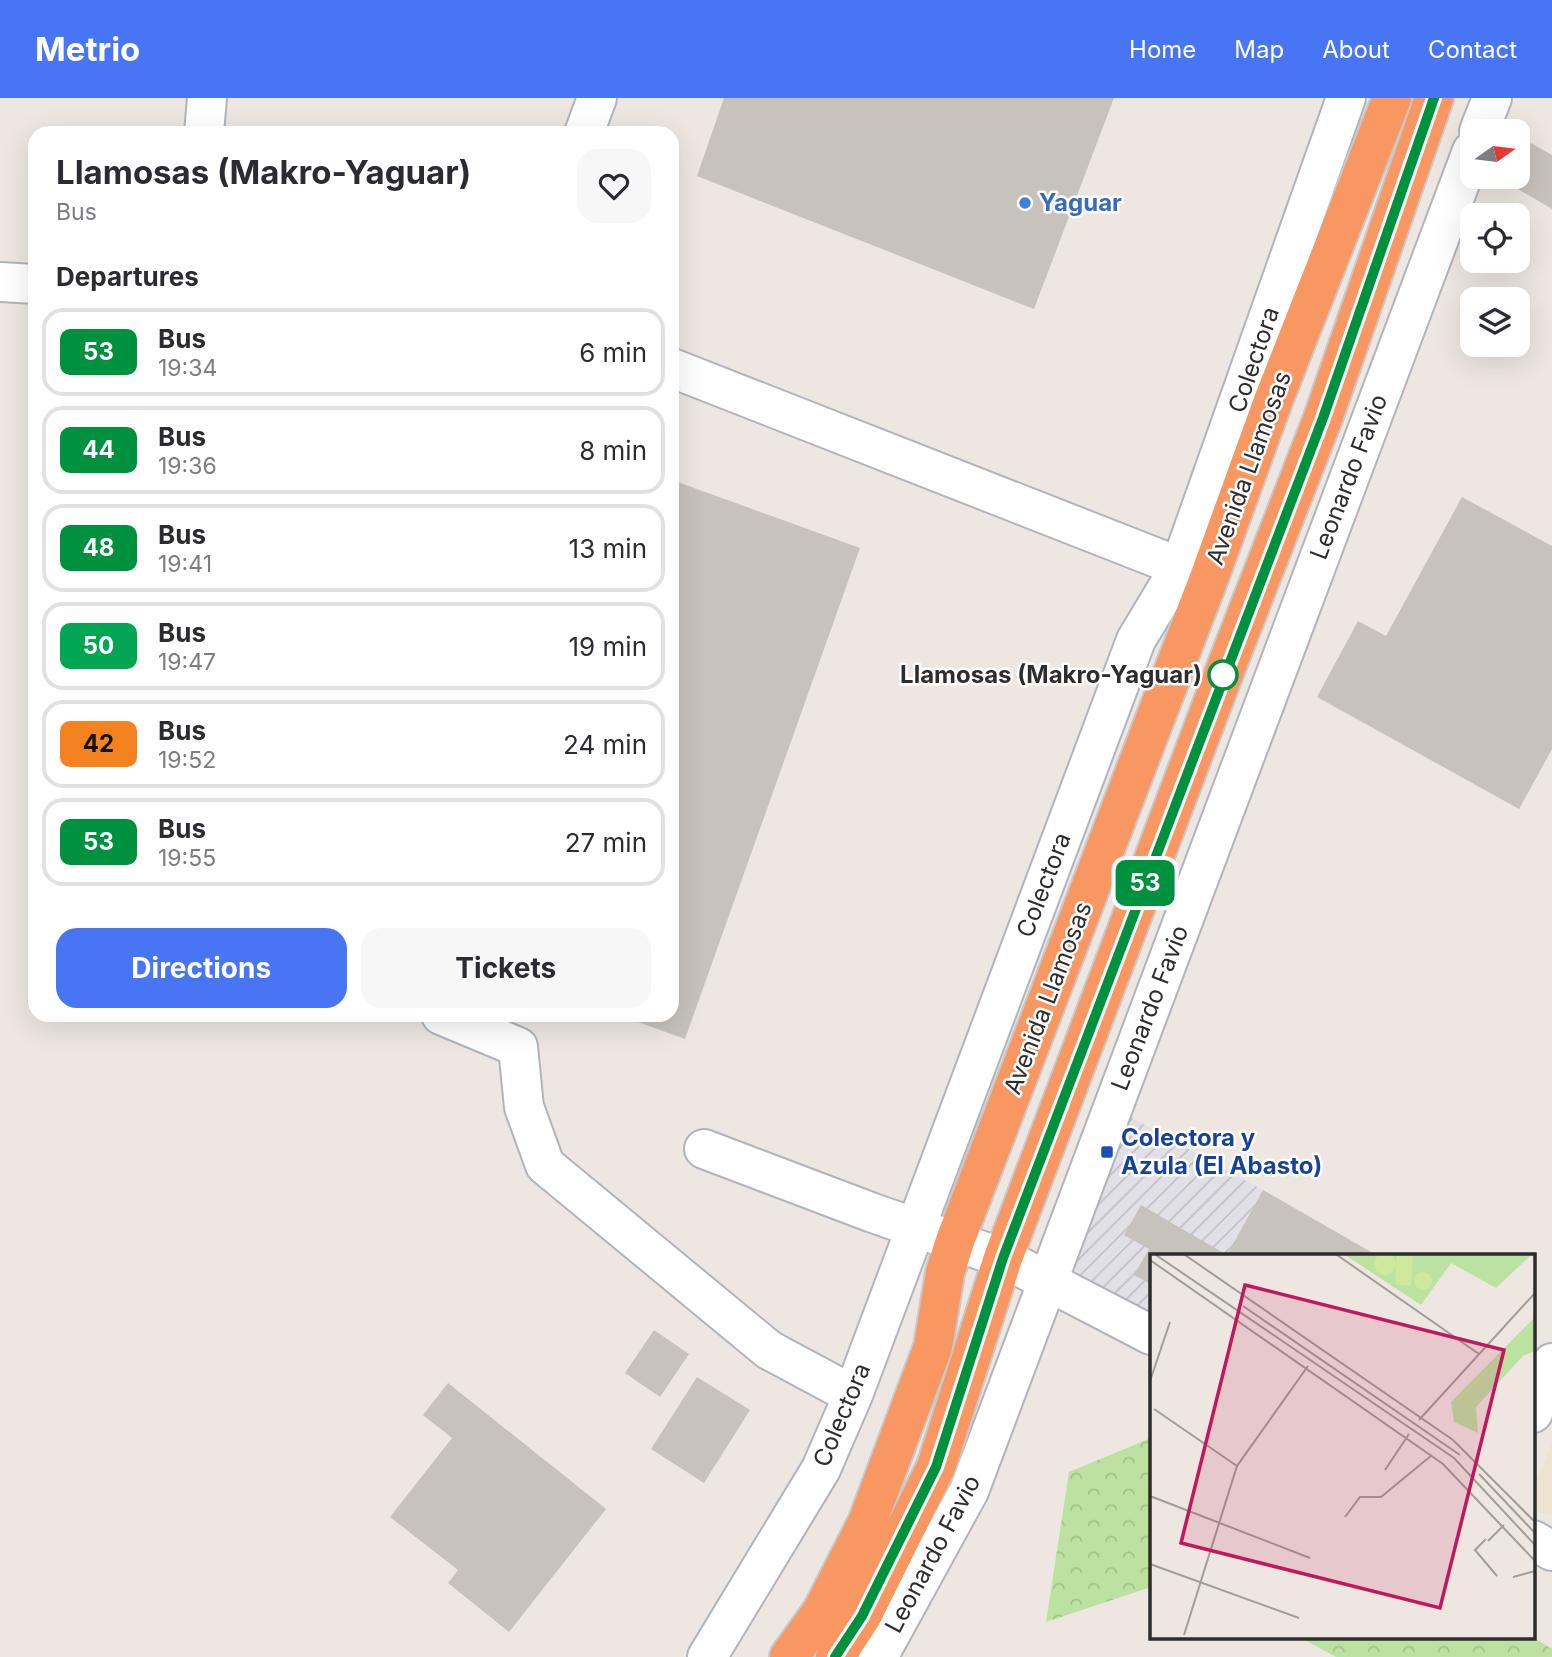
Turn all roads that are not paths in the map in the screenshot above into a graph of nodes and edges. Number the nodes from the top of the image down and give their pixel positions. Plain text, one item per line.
1 (207, 98) edge
2 (597, 98) edge
3 (1346, 98) edge
4 (1392, 98) edge
5 (1434, 98) edge
6 (1492, 98) edge
7 (1484, 119) edge
8 (205, 126) edge
9 (587, 126) edge
10 (1460, 183) edge
11 (0, 282) edge
12 (28, 284) edge
13 (679, 371) edge
14 (1180, 567) junction
15 (458, 1022) edge
16 (704, 1149) dead end
17 (915, 1228) junction
18 (955, 1241) junction
19 (1003, 1258) junction
20 (1047, 1279) junction
21 (1150, 1334) edge
22 (1552, 1363) edge
23 (853, 1395) junction
24 (1534, 1410) edge
25 (1534, 1541) edge
26 (1552, 1551) edge
27 (707, 1657) edge
28 (789, 1657) edge
29 (835, 1657) edge
30 (878, 1657) edge

1 - 8 street
2 - 9 street
3 - 14 street, Colectora
4 - 18 highway, Avenida Llamosas
5 - 19 highway
6 - 7 street
10 - 20 street, Leonardo Favio
11 - 12 street
13 - 14 street
14 - 17 street, Colectora
15 - 23 street
16 - 17 street
17 - 18 street
17 - 23 street, Colectora
18 - 19 street
18 - 28 highway, Avenida Llamosas
19 - 20 street
19 - 29 highway
20 - 21 street
20 - 30 street, Leonardo Favio
22 - 24 street
23 - 27 street, Colectora
25 - 26 street

